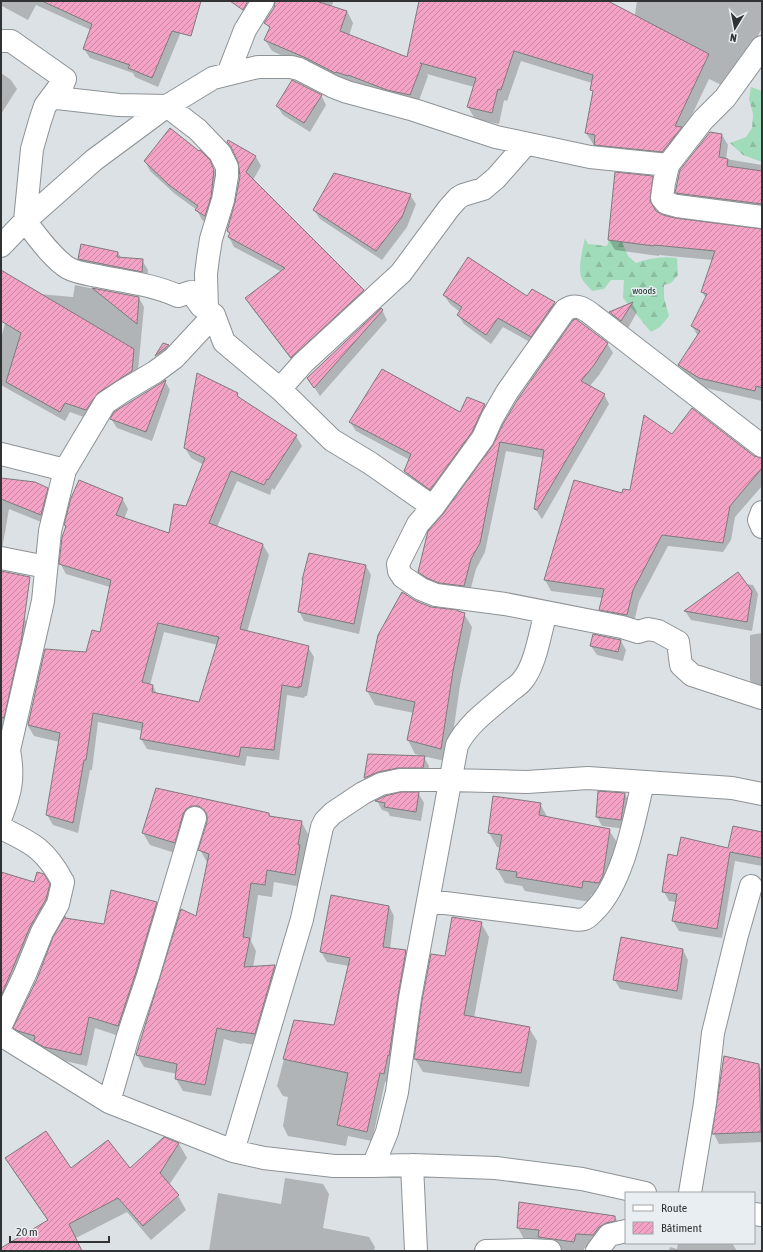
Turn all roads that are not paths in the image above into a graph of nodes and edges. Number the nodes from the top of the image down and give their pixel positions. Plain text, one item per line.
1 (263, 1) edge
2 (1, 41) edge
3 (762, 47) edge
4 (228, 74) junction
5 (65, 79) junction
6 (166, 106) junction
7 (526, 144) junction
8 (668, 165) junction
9 (762, 218) edge
10 (25, 221) junction
11 (1, 246) edge
12 (211, 312) junction
13 (280, 389) junction
14 (762, 446) edge
15 (1, 454) edge
16 (65, 470) junction
17 (434, 507) junction
18 (762, 512) edge
19 (762, 527) edge
20 (1, 558) edge
21 (46, 567) junction
22 (546, 612) junction
23 (762, 698) edge
24 (450, 780) junction
25 (643, 782) junction
26 (762, 794) edge
27 (1, 817) edge
28 (195, 818) dead end
29 (1, 828) edge
30 (751, 886) dead end
31 (429, 901) junction
32 (1, 1025) edge
33 (1, 1035) edge
34 (109, 1102) junction
35 (233, 1150) junction
36 (412, 1165) junction
37 (372, 1166) junction
38 (640, 1192) edge
39 (690, 1192) edge
40 (625, 1231) edge
41 (416, 1251) edge
42 (486, 1251) edge
43 (550, 1251) edge
44 (597, 1251) edge

1 - 4 street
2 - 5 street
3 - 8 street
4 - 6 street
4 - 7 street
5 - 6 street
5 - 10 street
6 - 10 street
6 - 12 street
7 - 8 street
7 - 13 street
8 - 9 street
10 - 11 street
10 - 12 street
12 - 13 street
12 - 16 street
13 - 17 street
14 - 17 street
15 - 16 street
16 - 21 street
17 - 22 street
18 - 19 street
20 - 21 street
21 - 27 street
22 - 23 street
22 - 24 street
24 - 25 street
24 - 31 street
24 - 35 street
25 - 26 street
25 - 31 street
28 - 34 street
29 - 32 street
30 - 39 street
31 - 37 street
33 - 34 street
34 - 35 street
35 - 37 street
36 - 37 street
36 - 38 street
36 - 41 street
40 - 44 street
42 - 43 street

